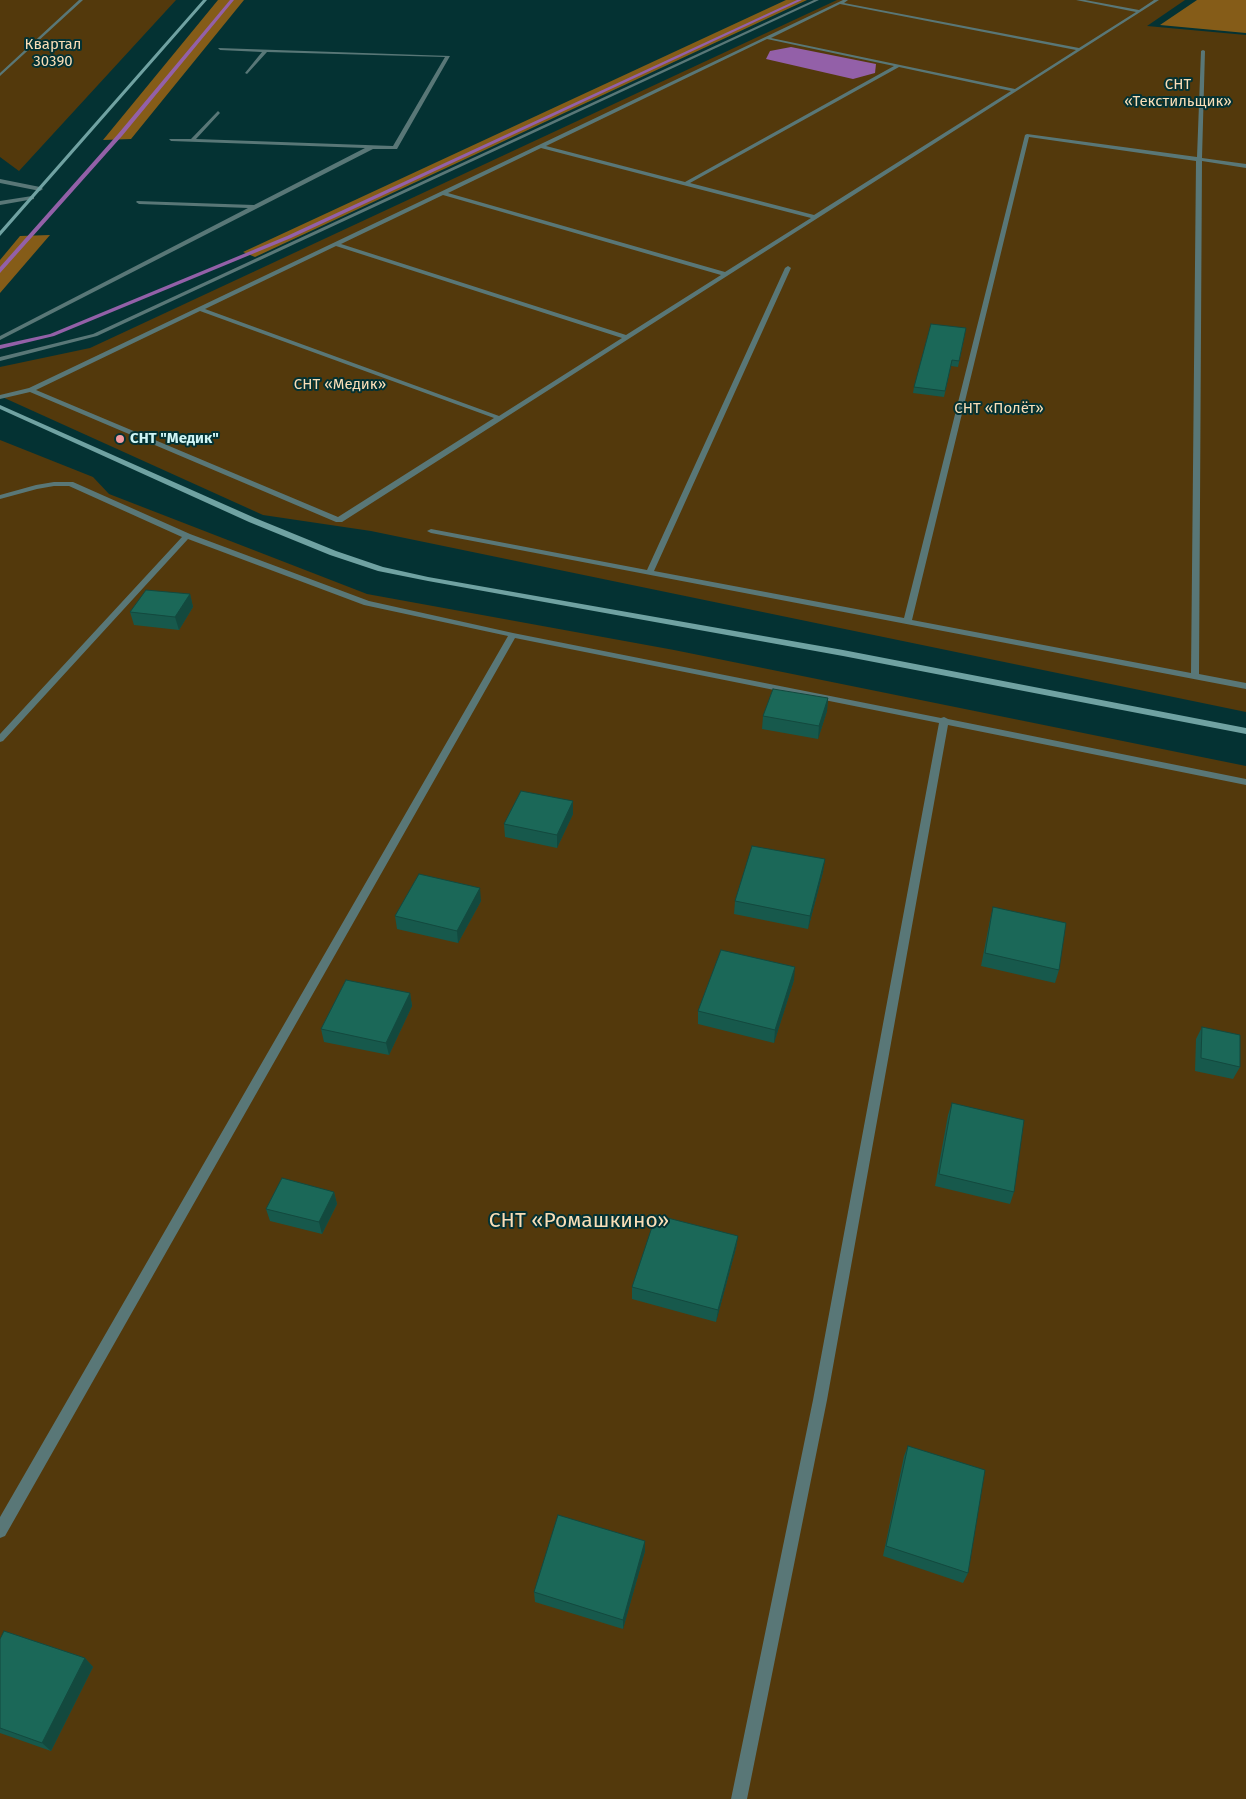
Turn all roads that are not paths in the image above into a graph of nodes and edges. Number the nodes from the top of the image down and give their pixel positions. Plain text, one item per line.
1 (81, 0) edge
2 (205, 0) edge
3 (817, 0) edge
4 (1078, 0) edge
5 (1156, 0) edge
6 (843, 1) edge
7 (1139, 11) junction
8 (766, 38) junction
9 (220, 49) dead end
10 (1080, 49) junction
11 (266, 50) junction
12 (1203, 51) dead end
13 (898, 66) junction
14 (247, 73) dead end
15 (0, 75) edge
16 (1015, 90) junction
17 (218, 112) dead end
18 (171, 140) dead end
19 (192, 141) junction
20 (541, 146) junction
21 (372, 148) junction
22 (1199, 159) junction
23 (1246, 166) edge
24 (0, 180) edge
25 (685, 184) junction
26 (40, 189) junction
27 (442, 193) junction
28 (32, 198) junction
29 (139, 202) dead end
30 (0, 203) edge
31 (257, 207) junction
32 (814, 217) junction
33 (0, 234) edge
34 (335, 244) junction
35 (788, 268) dead end
36 (725, 274) junction
37 (200, 309) junction
38 (626, 337) junction
39 (0, 338) edge
40 (0, 359) edge
41 (31, 390) junction
42 (0, 397) edge
43 (0, 407) edge
44 (499, 418) junction
45 (0, 497) edge
46 (431, 531) dead end
47 (187, 536) junction
48 (650, 572) junction
49 (907, 622) junction
50 (514, 635) junction
51 (1195, 676) junction
52 (1246, 686) edge
53 (944, 720) junction
54 (1246, 731) edge
55 (0, 739) edge
56 (1246, 782) edge
57 (0, 1531) edge
58 (739, 1799) edge

1 - 15 street
2 - 26 street
3 - 40 street
4 - 7 street
5 - 7 street
6 - 8 street
6 - 10 street
7 - 10 street
8 - 13 street
8 - 20 street
9 - 11 street
10 - 16 street
11 - 14 street
11 - 21 street
12 - 22 street
13 - 16 street
13 - 25 street
16 - 32 street
17 - 19 street
18 - 19 street
19 - 21 street
20 - 25 street
20 - 27 street
21 - 31 street
22 - 23 street
22 - 49 street
22 - 51 street
24 - 26 street
25 - 32 street
26 - 28 street
27 - 34 street
27 - 36 street
28 - 30 street
28 - 33 street
29 - 31 street
31 - 39 street
32 - 36 street
34 - 37 street
34 - 38 street
35 - 48 street
36 - 38 street
37 - 41 street
37 - 44 street
38 - 44 street
41 - 42 street
41 - 44 street
43 - 54 street
45 - 47 street
46 - 48 street
47 - 50 street
47 - 55 street
48 - 49 street
49 - 51 street
50 - 53 street
50 - 57 street
51 - 52 street
53 - 56 street
53 - 58 street

